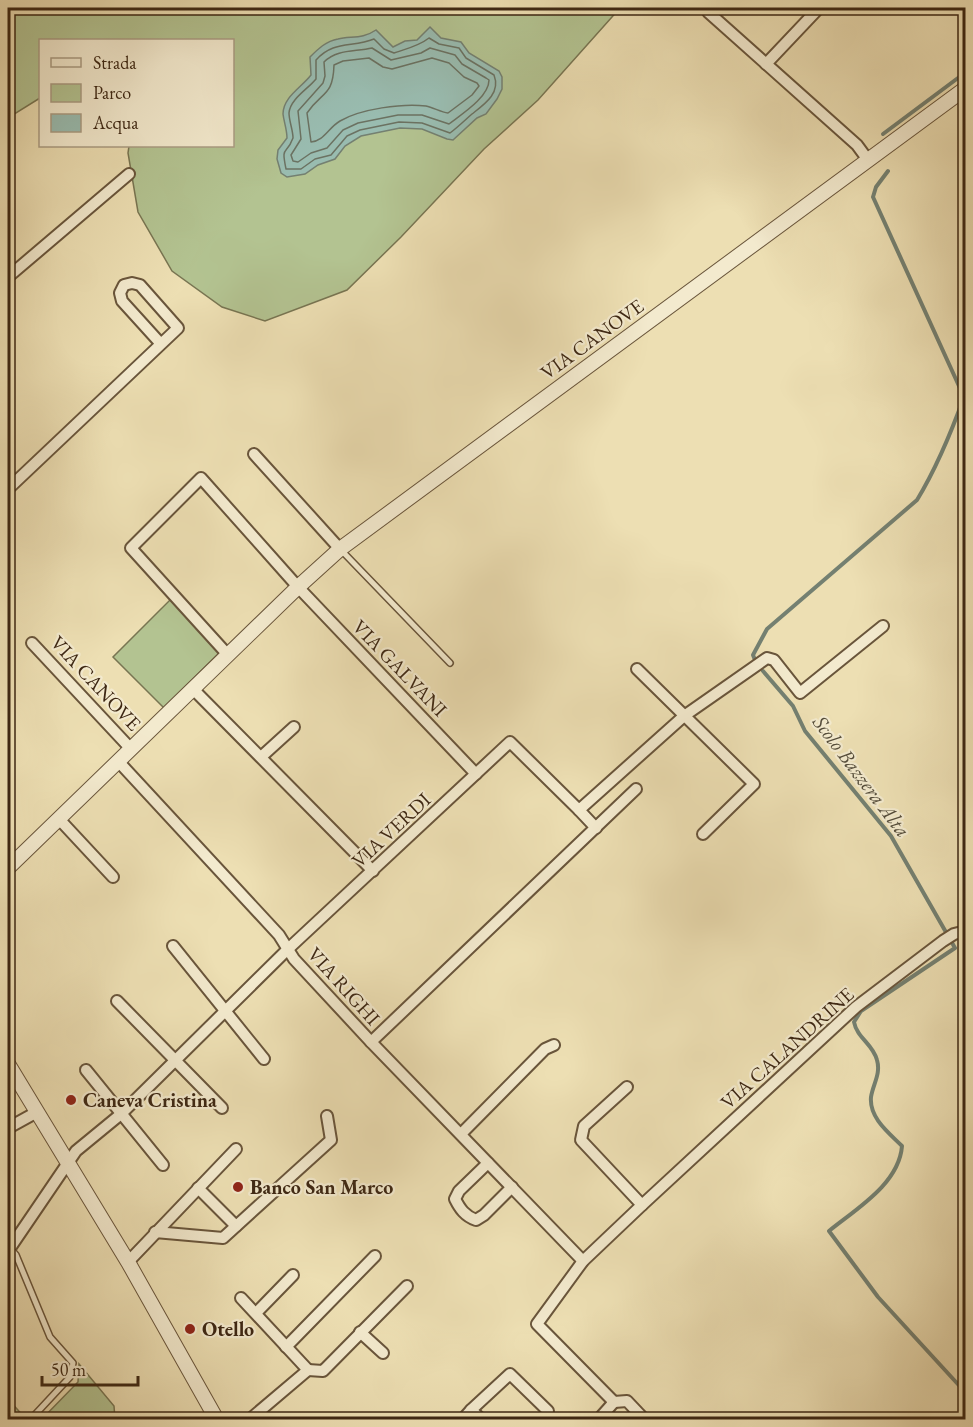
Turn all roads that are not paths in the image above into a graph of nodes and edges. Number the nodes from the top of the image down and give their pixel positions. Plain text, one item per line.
1 (819, 8) edge
2 (708, 12) dead end
3 (766, 64) junction
4 (966, 88) edge
5 (868, 160) junction
6 (129, 174) dead end
7 (8, 278) edge
8 (161, 344) junction
9 (254, 454) dead end
10 (8, 489) edge
11 (340, 549) junction
12 (298, 587) junction
13 (883, 626) dead end
14 (32, 643) dead end
15 (228, 655) junction
16 (450, 663) dead end
17 (637, 669) dead end
18 (193, 689) junction
19 (684, 716) junction
20 (294, 726) dead end
21 (131, 749) junction
22 (261, 758) junction
23 (118, 761) junction
24 (476, 774) junction
25 (636, 789) dead end
26 (579, 810) junction
27 (58, 819) junction
28 (596, 828) junction
29 (703, 834) dead end
30 (8, 868) edge
31 (373, 871) junction
32 (113, 877) dead end
33 (960, 932) edge
34 (173, 946) dead end
35 (288, 950) junction
36 (117, 1001) dead end
37 (226, 1011) junction
38 (371, 1042) junction
39 (554, 1045) dead end
40 (264, 1059) dead end
41 (176, 1060) junction
42 (8, 1064) edge
43 (86, 1070) dead end
44 (627, 1087) dead end
45 (222, 1108) dead end
46 (37, 1112) junction
47 (122, 1114) junction
48 (327, 1116) dead end
49 (8, 1128) edge
50 (461, 1134) junction
51 (236, 1149) dead end
52 (68, 1162) junction
53 (488, 1163) junction
54 (164, 1166) dead end
55 (512, 1187) junction
56 (198, 1188) junction
57 (642, 1205) junction
58 (237, 1226) junction
59 (155, 1232) junction
60 (9, 1249) edge
61 (375, 1256) dead end
62 (583, 1261) junction
63 (128, 1262) junction
64 (293, 1275) dead end
65 (407, 1286) dead end
66 (241, 1298) dead end
67 (256, 1313) junction
68 (360, 1332) junction
69 (286, 1347) junction
70 (383, 1353) dead end
71 (308, 1370) junction
72 (614, 1402) junction
73 (471, 1410) junction
74 (548, 1411) dead end
75 (30, 1419) edge
76 (217, 1419) edge
77 (249, 1419) edge
78 (462, 1419) edge
79 (482, 1419) edge
80 (598, 1419) edge
81 (645, 1419) edge

1 - 3 street
2 - 3 street
3 - 5 street
4 - 5 street, VIA CANOVE
5 - 11 street, VIA CANOVE
6 - 7 street
8 - 8 street
8 - 10 street
9 - 11 street
11 - 12 street, VIA CANOVE
11 - 16 lane
12 - 15 street, VIA CANOVE
12 - 15 street
12 - 24 street, VIA GALVANI
13 - 19 street
14 - 21 street, VIA CANOVE
15 - 18 street, VIA CANOVE
17 - 19 street
18 - 21 street, VIA CANOVE
18 - 22 street
19 - 26 street
19 - 29 street
20 - 22 street
21 - 23 street, VIA CANOVE
22 - 31 street
23 - 27 street, VIA CANOVE
23 - 35 street, VIA RIGHI
24 - 26 street, VIA VERDI
24 - 31 street, VIA VERDI
25 - 28 street, VIA RIGHI
26 - 28 street, VIA VERDI
27 - 30 street, VIA CANOVE
27 - 32 street
28 - 38 street, VIA RIGHI
31 - 35 street, VIA VERDI
33 - 57 street, VIA CALANDRINE
34 - 37 street
35 - 37 street, VIA VERDI
35 - 38 street, VIA RIGHI
36 - 41 street
37 - 40 street
37 - 41 street, VIA VERDI
38 - 50 street
39 - 50 street
41 - 45 street
41 - 47 street, VIA VERDI
42 - 46 street
43 - 47 street
44 - 57 street
46 - 49 street
46 - 52 street
47 - 52 street, VIA VERDI
47 - 54 street
48 - 58 street
50 - 53 street
51 - 56 street
52 - 60 street, VIA VERDI
52 - 63 street
53 - 55 street
53 - 55 street
55 - 62 street
56 - 58 street
56 - 59 street
57 - 62 street, VIA CALANDRINE
58 - 59 street
59 - 63 street
60 - 75 lane
61 - 69 street
62 - 72 street, VIA CALANDRINE
63 - 76 street
64 - 67 street
65 - 68 street
66 - 67 street
67 - 69 street
68 - 70 street
68 - 71 street
69 - 71 street
71 - 77 street
72 - 80 street
72 - 81 street, VIA CALANDRINE
73 - 74 street
73 - 78 street
73 - 79 street

